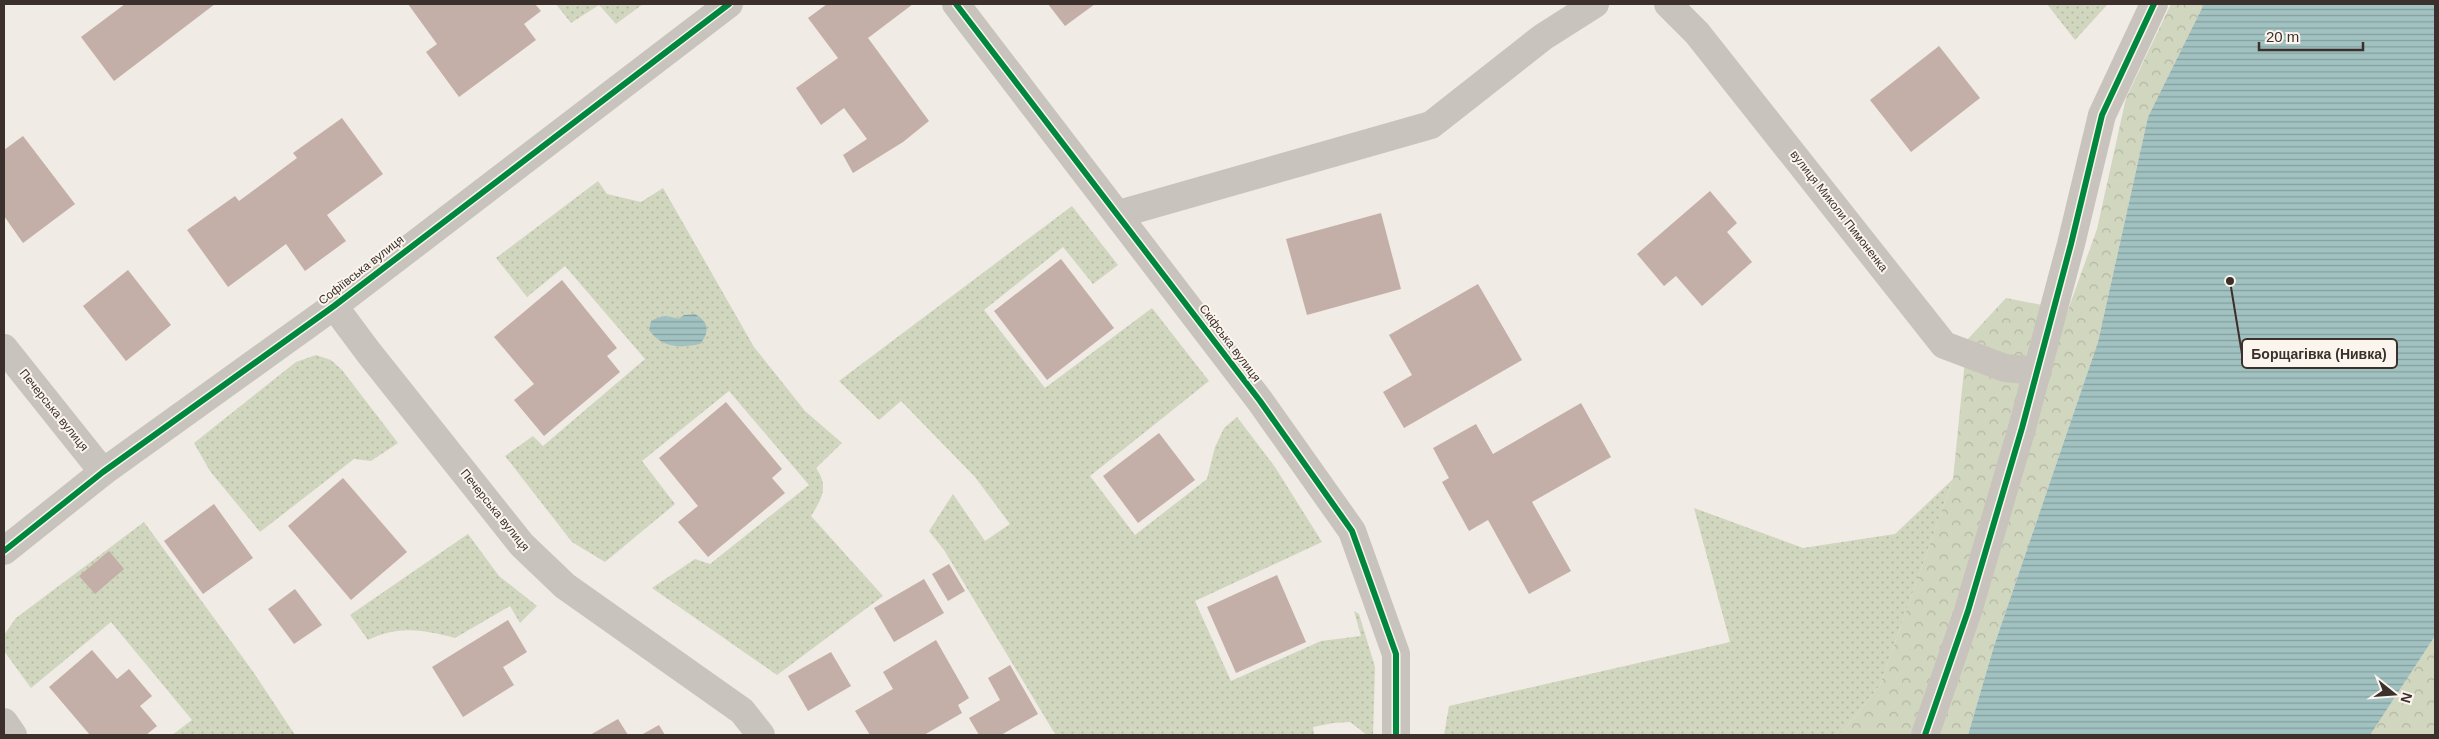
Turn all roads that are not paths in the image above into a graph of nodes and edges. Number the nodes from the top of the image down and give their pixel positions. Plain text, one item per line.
1 (729, 4) edge
2 (956, 4) edge
3 (1595, 4) edge
4 (1668, 4) edge
5 (2154, 4) edge
6 (1119, 214) junction
7 (334, 306) junction
8 (4, 348) edge
9 (2038, 371) junction
10 (103, 472) junction
11 (4, 551) edge
12 (4, 722) edge
13 (14, 735) edge
14 (761, 735) edge
15 (1396, 735) edge
16 (1925, 735) edge

1 - 7 street, Софіївська вулиця
2 - 6 street, Скіфська вулиця
3 - 6 street
4 - 9 street, вулиця Миколи Пимоненка
5 - 9 street
6 - 15 street, Скіфська вулиця
7 - 10 street, Софіївська вулиця
7 - 14 street, Печерська вулиця
8 - 10 street, Печерська вулиця
9 - 16 street
10 - 11 street, Софіївська вулиця
12 - 13 street

